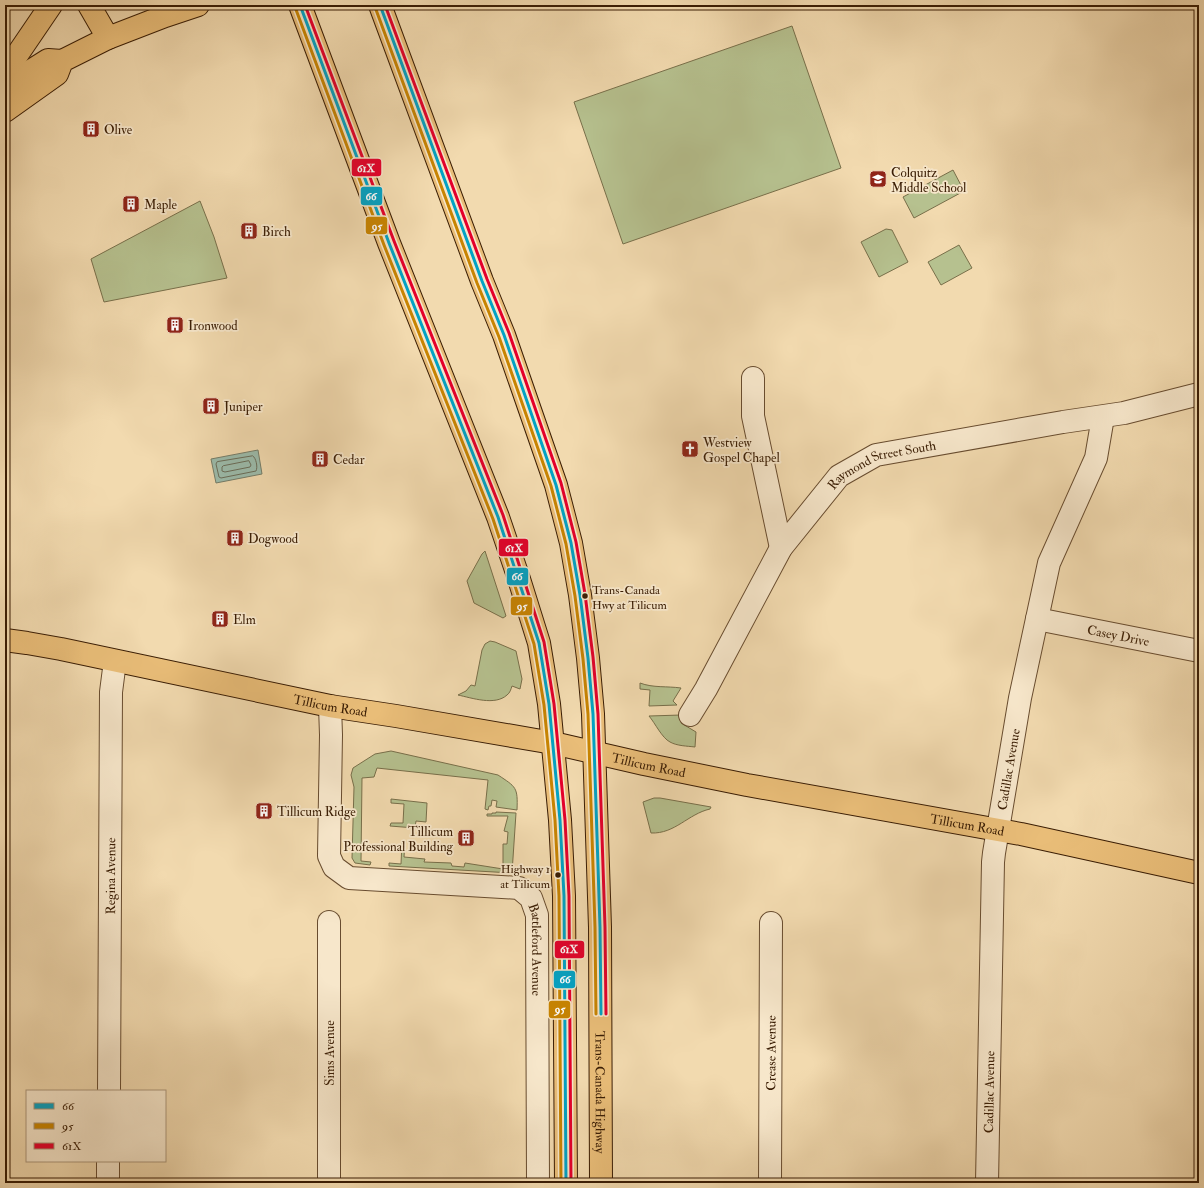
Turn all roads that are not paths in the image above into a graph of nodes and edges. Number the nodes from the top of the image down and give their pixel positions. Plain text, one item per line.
1 (51, 5) edge
2 (89, 5) edge
3 (198, 5) edge
4 (300, 5) edge
5 (383, 14) edge
6 (108, 38) junction
7 (62, 61) junction
8 (5, 68) edge
9 (5, 87) edge
10 (5, 110) edge
11 (753, 378) dead end
12 (1199, 394) edge
13 (1103, 416) junction
14 (781, 548) junction
15 (1037, 618) junction
16 (5, 640) edge
17 (1199, 651) edge
18 (115, 661) junction
19 (330, 706) junction
20 (690, 715) dead end
21 (553, 743) junction
22 (594, 752) junction
23 (998, 830) junction
24 (1199, 873) edge
25 (329, 922) dead end
26 (771, 923) dead end
27 (109, 1090) edge
28 (108, 1162) edge
29 (108, 1183) edge
30 (329, 1183) edge
31 (538, 1183) edge
32 (566, 1183) edge
33 (601, 1183) edge
34 (770, 1183) edge
35 (987, 1183) edge

1 - 8 main road
2 - 6 main road
3 - 6 main road
4 - 21 main road
5 - 22 main road, Trans-Canada Highway
6 - 7 main road
7 - 9 main road
7 - 10 main road
11 - 14 street
12 - 13 street, Raymond Street South
13 - 14 street, Raymond Street South
13 - 15 street, Cadillac Avenue
14 - 20 street, Raymond Street South
15 - 17 street, Casey Drive
15 - 23 street, Cadillac Avenue
16 - 18 main road, Tillicum Road
18 - 19 main road, Tillicum Road
18 - 27 street, Regina Avenue
19 - 21 main road, Tillicum Road
19 - 31 street, Battleford Avenue
21 - 22 main road, Tillicum Road
21 - 32 main road
22 - 23 main road, Tillicum Road
22 - 33 main road, Trans-Canada Highway
23 - 24 main road, Tillicum Road
23 - 35 street, Cadillac Avenue
25 - 30 street, Sims Avenue
26 - 34 street, Crease Avenue
28 - 29 street

